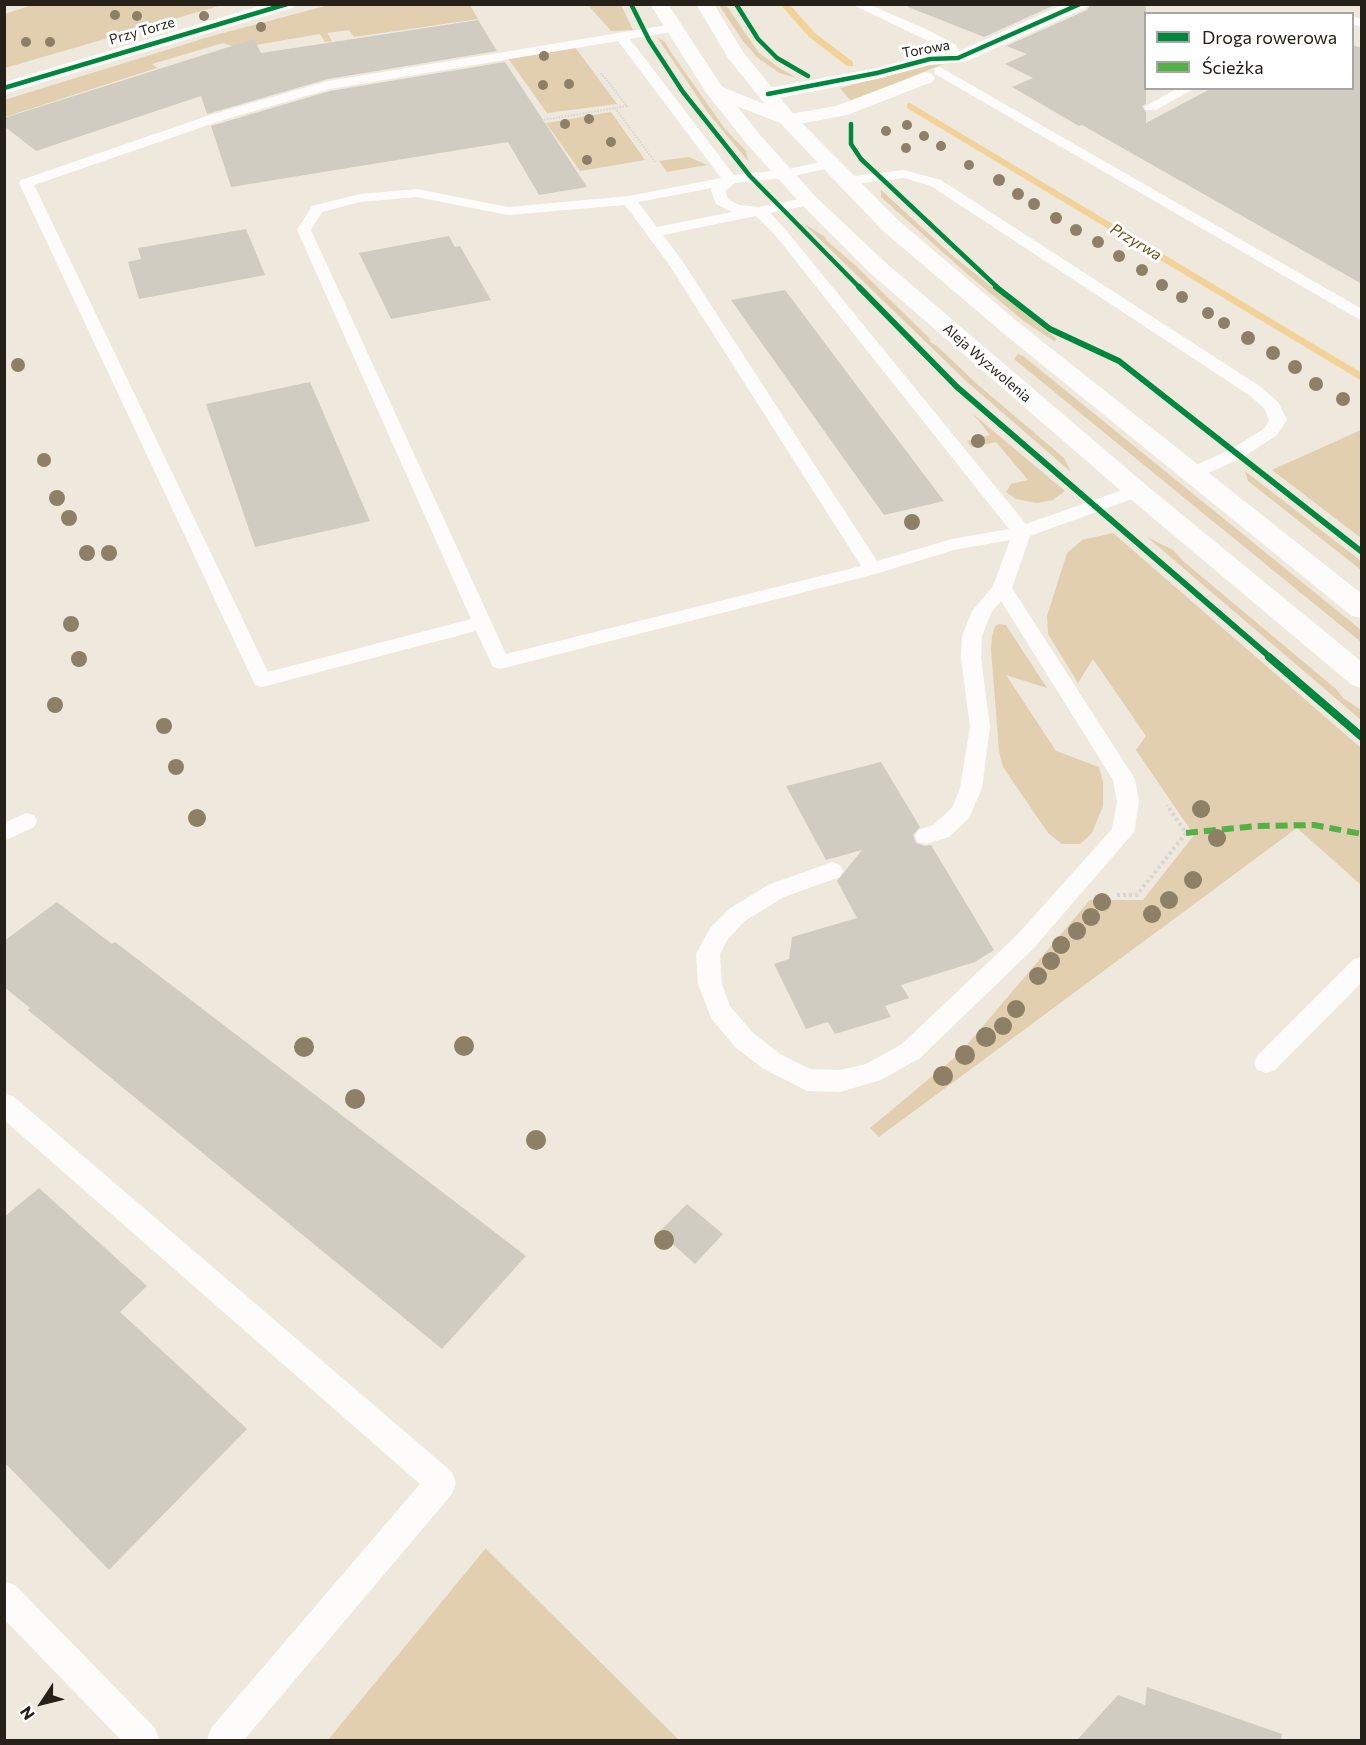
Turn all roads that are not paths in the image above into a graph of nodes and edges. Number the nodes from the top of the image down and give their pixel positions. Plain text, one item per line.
1 (287, 4) edge
2 (658, 4) edge
3 (705, 4) edge
4 (857, 4) edge
5 (1080, 4) edge
6 (673, 28) junction
7 (621, 36) junction
8 (958, 58) junction
9 (940, 71) junction
10 (4, 88) edge
11 (1185, 90) edge
12 (715, 91) junction
13 (768, 94) junction
14 (1151, 107) dead end
15 (788, 120) junction
16 (829, 164) junction
17 (784, 174) junction
18 (730, 180) junction
19 (846, 181) junction
20 (629, 200) junction
21 (808, 201) junction
22 (759, 211) junction
23 (655, 232) junction
24 (1362, 316) edge
25 (1193, 473) junction
26 (1137, 491) junction
27 (1022, 532) junction
28 (872, 569) junction
29 (1002, 588) junction
30 (1362, 609) edge
31 (481, 623) junction
32 (1362, 678) edge
33 (26, 821) dead end
34 (4, 834) edge
35 (926, 836) dead end
36 (832, 871) dead end
37 (1362, 966) edge
38 (1266, 1063) dead end
39 (4, 1104) edge
40 (4, 1596) edge
41 (143, 1740) edge
42 (223, 1740) edge

1 - 10 main road, Przy Torze
2 - 6 main road, Aleja Wyzwolenia
3 - 13 main road
4 - 8 lane
5 - 8 main road, Torowa
6 - 7 lane
6 - 12 main road, Aleja Wyzwolenia
7 - 18 lane
7 - 31 lane
8 - 9 main road, Torowa
8 - 13 main road, Torowa
9 - 15 main road, Torowa
9 - 24 lane
11 - 14 lane
12 - 15 main road
12 - 17 main road, Aleja Wyzwolenia
13 - 15 main road
15 - 16 main road
16 - 17 lane
16 - 19 main road
17 - 18 lane
17 - 21 main road, Aleja Wyzwolenia
18 - 20 lane
18 - 22 lane
19 - 25 main road
19 - 25 lane
20 - 23 lane
20 - 31 lane
21 - 22 lane
21 - 26 main road, Aleja Wyzwolenia
22 - 23 lane
22 - 27 lane
23 - 28 lane
25 - 30 main road
26 - 27 lane
26 - 32 main road, Aleja Wyzwolenia
27 - 28 lane
27 - 29 lane
28 - 31 lane
29 - 35 lane
29 - 36 lane
33 - 34 lane
37 - 38 lane
39 - 42 lane
40 - 41 lane

